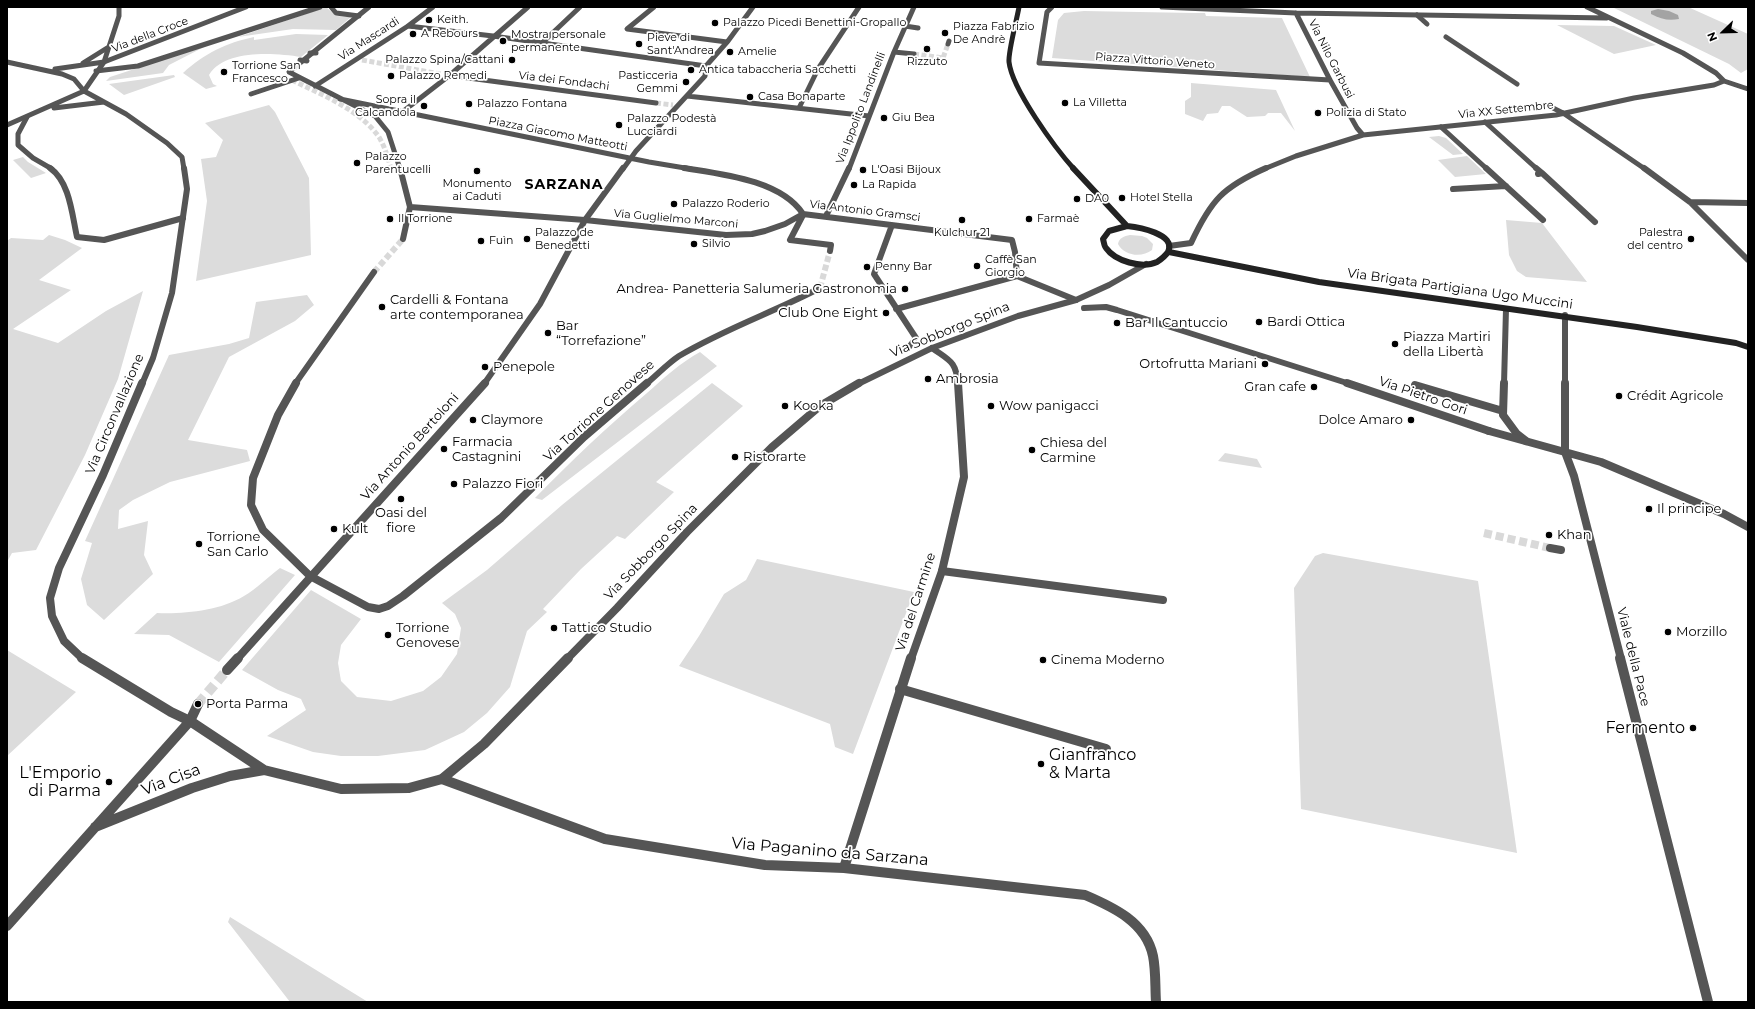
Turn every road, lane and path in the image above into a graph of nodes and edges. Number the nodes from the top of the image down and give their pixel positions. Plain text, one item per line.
1 (119, 7) edge
2 (246, 7) edge
3 (320, 7) edge
4 (331, 7) edge
5 (369, 7) edge
6 (433, 7) edge
7 (528, 7) edge
8 (580, 7) edge
9 (654, 7) edge
10 (753, 7) edge
11 (859, 7) edge
12 (914, 7) edge
13 (1019, 7) edge
14 (1052, 7) edge
15 (1162, 7) edge
16 (1194, 7) edge
17 (1587, 7) edge
18 (1405, 10) dead end
19 (1296, 13) junction
20 (1402, 14) junction
21 (1417, 15) junction
22 (359, 16) junction
23 (1609, 18) junction
24 (1427, 24) dead end
25 (408, 26) junction
26 (905, 26) junction
27 (918, 28) dead end
28 (494, 36) junction
29 (1446, 36) dead end
30 (727, 42) junction
31 (542, 43) junction
32 (108, 48) junction
33 (894, 52) junction
34 (914, 54) tunnel mouth
35 (307, 61) dead end
36 (7, 62) edge
37 (104, 62) junction
38 (300, 62) junction
39 (77, 66) junction
40 (706, 66) junction
41 (44, 69) junction
42 (96, 71) junction
43 (448, 75) junction
44 (300, 78) junction
45 (1330, 80) junction
46 (1724, 80) junction
47 (1517, 84) dead end
48 (315, 86) junction
49 (1748, 89) edge
50 (84, 91) junction
51 (251, 94) dead end
52 (687, 96) junction
53 (340, 99) junction
54 (104, 102) junction
55 (656, 103) tunnel mouth
56 (1547, 105) dead end
57 (799, 108) junction
58 (38, 112) junction
59 (401, 113) junction
60 (1563, 114) junction
61 (869, 116) junction
62 (27, 117) junction
63 (1485, 122) junction
64 (7, 125) edge
65 (1441, 127) junction
66 (1363, 135) junction
67 (631, 159) junction
68 (1505, 176) dead end
69 (1496, 177) junction
70 (1506, 186) junction
71 (1453, 189) dead end
72 (1690, 202) junction
73 (1748, 203) edge
74 (410, 207) junction
75 (803, 214) junction
76 (826, 216) junction
77 (183, 218) junction
78 (585, 220) junction
79 (1543, 220) dead end
80 (1595, 222) dead end
81 (892, 225) junction
82 (1127, 226) junction
83 (403, 238) tunnel mouth
84 (1169, 249) junction
85 (830, 251) dead end
86 (1748, 260) edge
87 (1146, 264) junction
88 (374, 272) tunnel mouth
89 (1017, 276) junction
90 (820, 288) dead end
91 (1076, 300) junction
92 (1084, 308) dead end
93 (896, 309) junction
94 (1506, 309) junction
95 (1565, 315) junction
96 (1736, 343) joint
97 (1748, 346) edge
98 (910, 347) dead end
99 (932, 348) junction
100 (1415, 384) dead end
101 (1503, 411) junction
102 (1528, 442) junction
103 (1566, 452) junction
104 (1748, 527) edge
105 (1550, 548) tunnel mouth
106 (1561, 550) dead end
107 (942, 571) junction
108 (310, 576) junction
109 (1163, 600) dead end
110 (227, 670) tunnel mouth
111 (900, 690) junction
112 (198, 704) tunnel mouth
113 (190, 721) junction
114 (1106, 748) dead end
115 (264, 770) junction
116 (442, 779) junction
117 (92, 828) junction
118 (844, 868) junction
119 (7, 926) edge
120 (1156, 1002) edge
121 (1708, 1002) edge

1 - 32 street
2 - 37 street, Via della Croce
3 - 42 street
4 - 22 street
5 - 22 street
6 - 25 street, Via Mascardi
7 - 28 street
8 - 31 street
9 - 30 street
10 - 30 street, Piazza Giacomo Matteotti
11 - 57 street
12 - 26 street, Via Ippolito Landinelli
13 - 82 main road
14 - 45 street, Piazza Vittorio Veneto
15 - 16 street
16 - 19 street
17 - 23 street
18 - 20 street
19 - 20 street, Via Nilo Garbusi
19 - 45 street, Via Nilo Garbusi
20 - 21 street, Via Nilo Garbusi
21 - 23 street, Via Nilo Garbusi
21 - 24 street
22 - 38 street
23 - 46 street
25 - 28 street
25 - 48 street, Via Mascardi
26 - 27 street
26 - 33 street, Via Ippolito Landinelli
28 - 31 street
28 - 43 street
29 - 47 street
30 - 40 street, Piazza Giacomo Matteotti
31 - 40 street
32 - 37 street
32 - 39 street
33 - 34 street
33 - 61 street, Via Ippolito Landinelli
35 - 38 street, bridge
36 - 41 street
37 - 39 street
37 - 42 street
38 - 44 street
39 - 41 street
40 - 52 street, Piazza Giacomo Matteotti
41 - 50 street, Via Circonvallazione
42 - 50 street
43 - 55 street, Via dei Fondachi
43 - 59 street
44 - 48 street, Piazza Giacomo Matteotti
44 - 51 street
45 - 66 street, Via Nilo Garbusi
46 - 49 street
46 - 60 street, Via XX Settembre
48 - 53 street, Piazza Giacomo Matteotti
50 - 54 street, Via Circonvallazione
50 - 58 street
52 - 57 street
52 - 67 street, Piazza Giacomo Matteotti
53 - 59 street, Piazza Giacomo Matteotti
53 - 74 street, Piazza Giacomo Matteotti
54 - 58 street
54 - 77 street, Via Circonvallazione
56 - 60 street
57 - 61 street
58 - 62 street
59 - 67 street, Piazza Giacomo Matteotti
60 - 63 street, Via XX Settembre
60 - 72 street
61 - 76 street, Via Ippolito Landinelli
62 - 64 street
62 - 77 street
63 - 65 street, Via XX Settembre
63 - 80 street
65 - 66 street, Via XX Settembre
65 - 69 street
66 - 84 street, Via XX Settembre
67 - 75 street, Via Antonio Gramsci
67 - 78 street, Piazza Giacomo Matteotti
68 - 69 street
69 - 70 street
70 - 71 street
70 - 79 street
72 - 73 street
72 - 86 street
74 - 78 street
74 - 83 street, Piazza Giacomo Matteotti
75 - 76 street, Via Antonio Gramsci
75 - 78 street, Via Guglielmo Marconi
75 - 85 street
76 - 81 street, Via Antonio Gramsci
77 - 113 street, Via Circonvallazione
78 - 108 street, Via Antonio Bertoloni
81 - 89 street, Via Antonio Gramsci
81 - 93 street
82 - 84 main road
82 - 87 main road
84 - 87 main road
84 - 94 main road, Via Brigata Partigiana Ugo Muccini
87 - 91 street, Via Sobborgo Spina
88 - 108 street, Via Torrione Genovese
89 - 91 street
89 - 93 street
90 - 108 street, Via Torrione Genovese
91 - 99 street, Via Sobborgo Spina
92 - 102 street, Via Pietro Gori
93 - 98 street
94 - 95 main road, Via Brigata Partigiana Ugo Muccini
94 - 101 street
95 - 96 main road, Via Brigata Partigiana Ugo Muccini
95 - 103 street, Viale della Pace
96 - 97 street
99 - 107 street, Via del Carmine
99 - 116 street, Via Sobborgo Spina
100 - 101 street
101 - 102 street
102 - 103 street, Via Pietro Gori
103 - 104 street, Via Pietro Gori
103 - 121 street, Viale della Pace
105 - 106 street
107 - 109 street
107 - 111 street, Via del Carmine
108 - 110 street, Via Antonio Bertoloni
111 - 114 street
111 - 118 street, Via del Carmine
112 - 113 street, Via Cisa
113 - 115 street, Via Sobborgo Spina
113 - 117 street, Via Cisa
115 - 116 street, Via Sobborgo Spina
115 - 117 street, Via Cisa
116 - 118 street, Via Paganino da Sarzana
117 - 119 street, Via Cisa
118 - 120 street, Via Paganino da Sarzana

